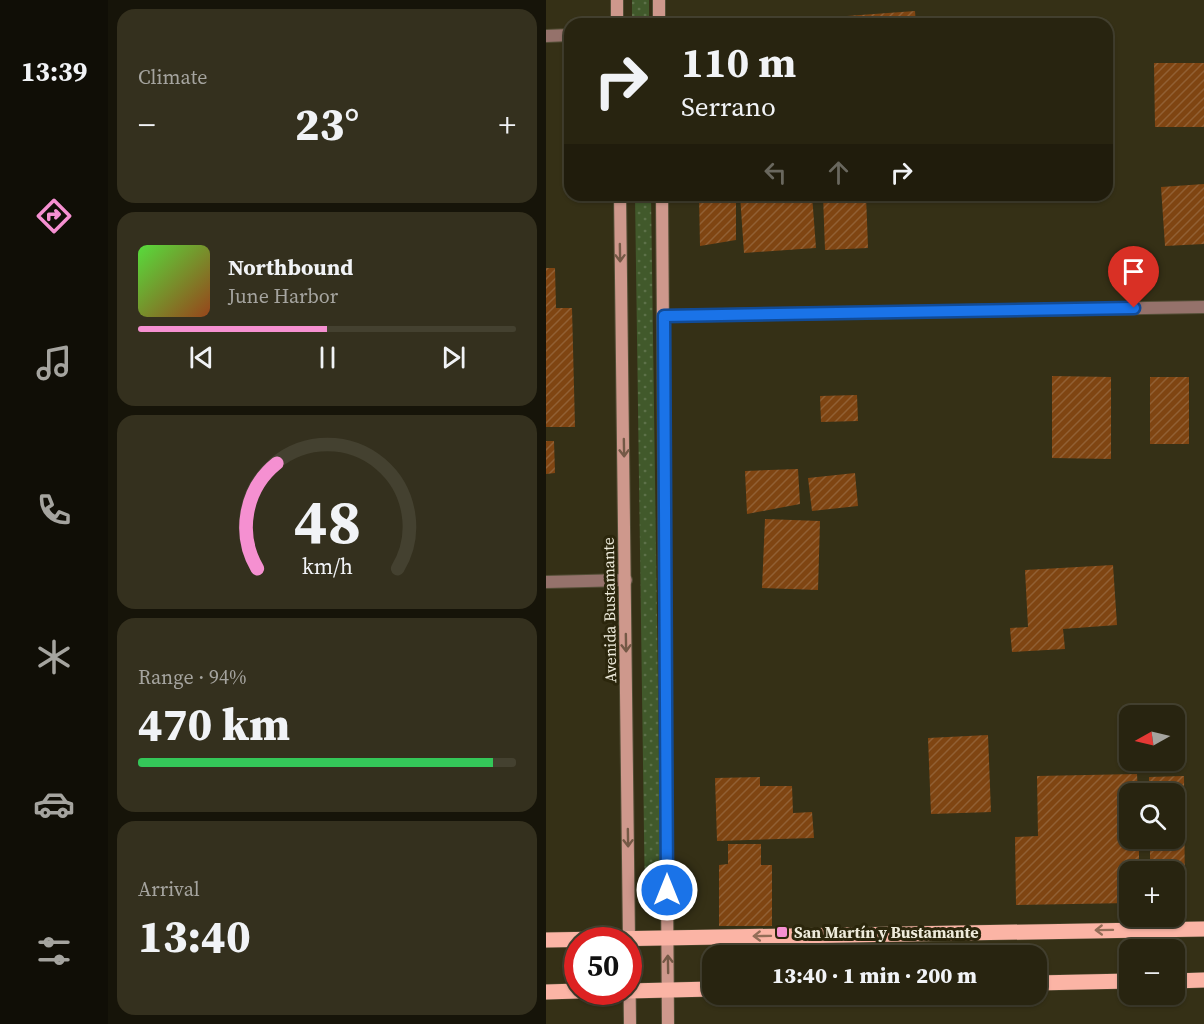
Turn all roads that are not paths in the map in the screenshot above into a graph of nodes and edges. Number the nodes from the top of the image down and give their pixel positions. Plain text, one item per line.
1 (617, 0) edge
2 (658, 0) edge
3 (617, 18) edge
4 (659, 18) edge
5 (564, 35) edge
6 (546, 36) edge
7 (620, 201) edge
8 (662, 201) edge
9 (1204, 307) edge
10 (664, 316) junction
11 (626, 579) junction
12 (546, 582) edge
13 (629, 927) edge
14 (1204, 929) edge
15 (667, 938) junction
16 (642, 939) edge
17 (546, 940) edge
18 (564, 940) edge
19 (1204, 980) edge
20 (1119, 981) edge
21 (1185, 981) edge
22 (1047, 983) edge
23 (668, 989) junction
24 (702, 989) edge
25 (642, 990) edge
26 (546, 992) edge
27 (564, 992) edge
28 (629, 1005) edge
29 (630, 1024) edge
30 (668, 1024) edge

1 - 3 main road
2 - 4 main road
5 - 6 street
7 -> 11 main road, Avenida Bustamante
8 - 10 main road
9 - 10 street
10 - 15 main road
11 - 12 street
11 -> 13 main road, Avenida Bustamante
14 -> 15 main road
15 - 16 main road
23 -> 15 main road
17 - 18 main road
19 - 21 main road
20 - 22 main road
23 - 24 main road
23 - 25 main road
23 - 30 main road
26 - 27 main road
28 - 29 main road, Avenida Bustamante

